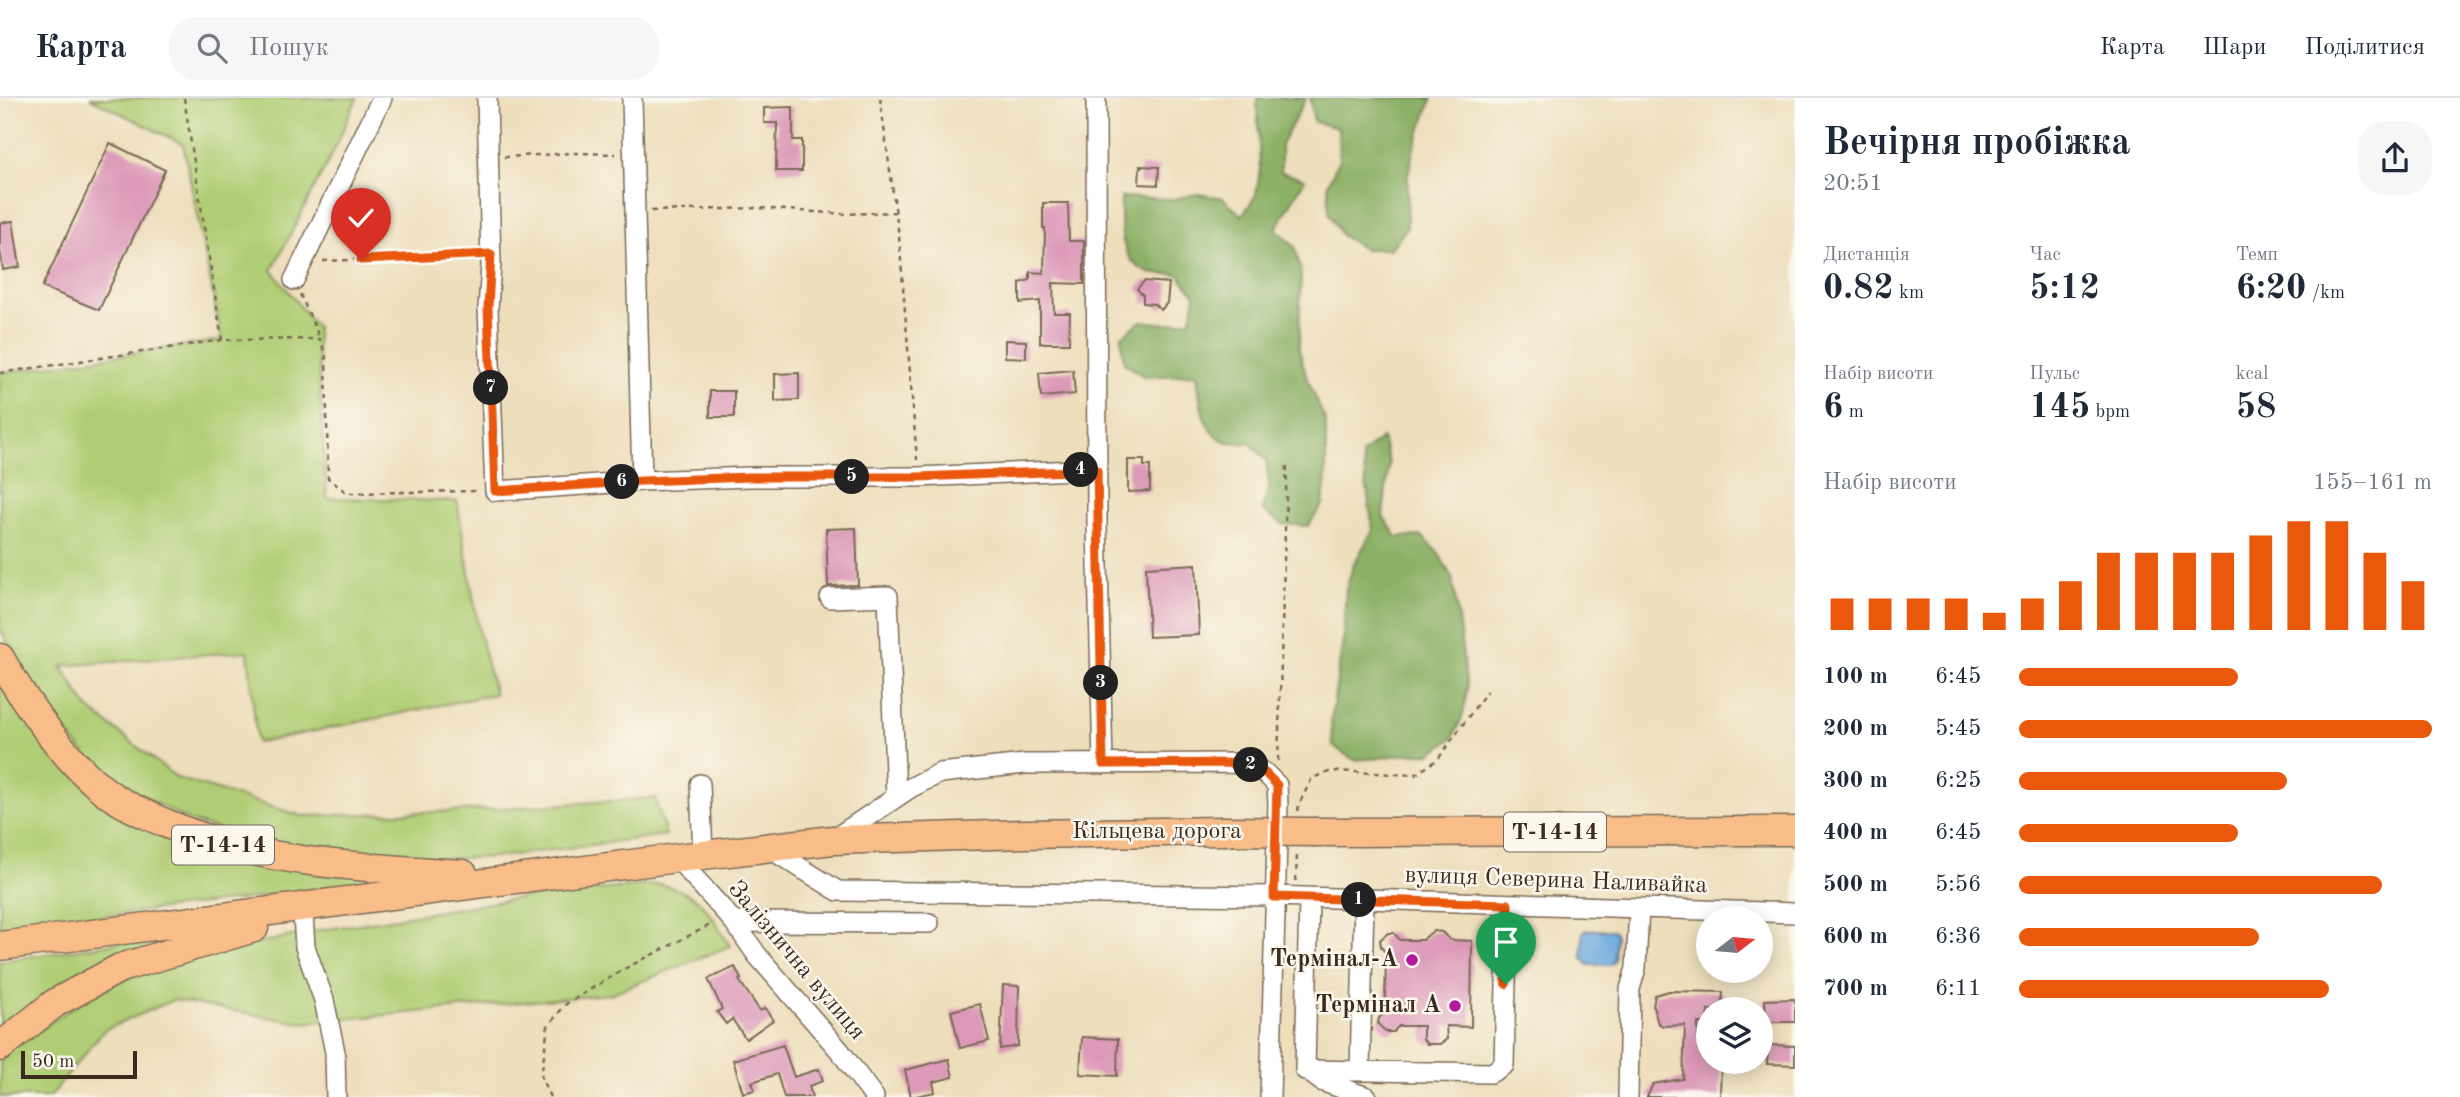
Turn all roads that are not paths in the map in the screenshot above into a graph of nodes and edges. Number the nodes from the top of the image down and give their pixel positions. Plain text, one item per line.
1 (382, 98) edge
2 (487, 98) edge
3 (632, 98) edge
4 (1096, 98) edge
5 (294, 280) road end
6 (1097, 470) junction
7 (642, 481) junction
8 (830, 598) dead end
9 (0, 657) edge
10 (1103, 764) junction
11 (700, 784) dead end
12 (896, 797) junction
13 (1795, 831) edge
14 (832, 840) junction
15 (767, 847) junction
16 (690, 856) junction
17 (522, 878) junction
18 (1274, 897) junction
19 (1302, 898) junction
20 (1364, 900) junction
21 (347, 902) junction
22 (1508, 904) junction
23 (1639, 908) junction
24 (1795, 913) edge
25 (303, 915) junction
26 (729, 917) junction
27 (929, 923) dead end
28 (0, 946) edge
29 (0, 1047) edge
30 (1306, 1070) junction
31 (1360, 1071) junction
32 (336, 1097) edge
33 (874, 1097) edge
34 (1270, 1097) edge
35 (1367, 1097) edge
36 (1628, 1097) edge

1 - 5 street
2 - 7 street
3 - 7 street
4 - 6 street
6 - 7 street
6 - 10 street
8 - 12 street
9 - 17 highway, Т-14-14
10 - 12 street
10 - 18 street
11 - 16 street
12 - 14 street
13 - 14 highway, Кільцева дорога / Т-14-14, bridge
14 - 15 highway, Кільцева дорога / Т-14-14
15 - 16 highway, Кільцева дорога / Т-14-14
15 - 18 street, вулиця Северина Наливайка
16 - 17 highway, Кільцева дорога / Т-14-14
16 - 26 street, Залізнична вулиця
17 - 21 highway, Т-14-14
18 - 19 street, вулиця Северина Наливайка
18 - 34 street
19 - 20 street, вулиця Северина Наливайка
19 - 30 street
20 - 22 street, вулиця Северина Наливайка
20 - 31 street
21 - 25 highway, Т-14-14
21 - 28 highway, Т-14-14
22 - 23 street, вулиця Северина Наливайка
22 - 31 street
23 - 24 street, вулиця Северина Наливайка
23 - 36 street
25 - 29 highway, Т-14-14
25 - 32 street
26 - 27 street
26 - 33 street, Залізнична вулиця
30 - 31 street
30 - 35 street

